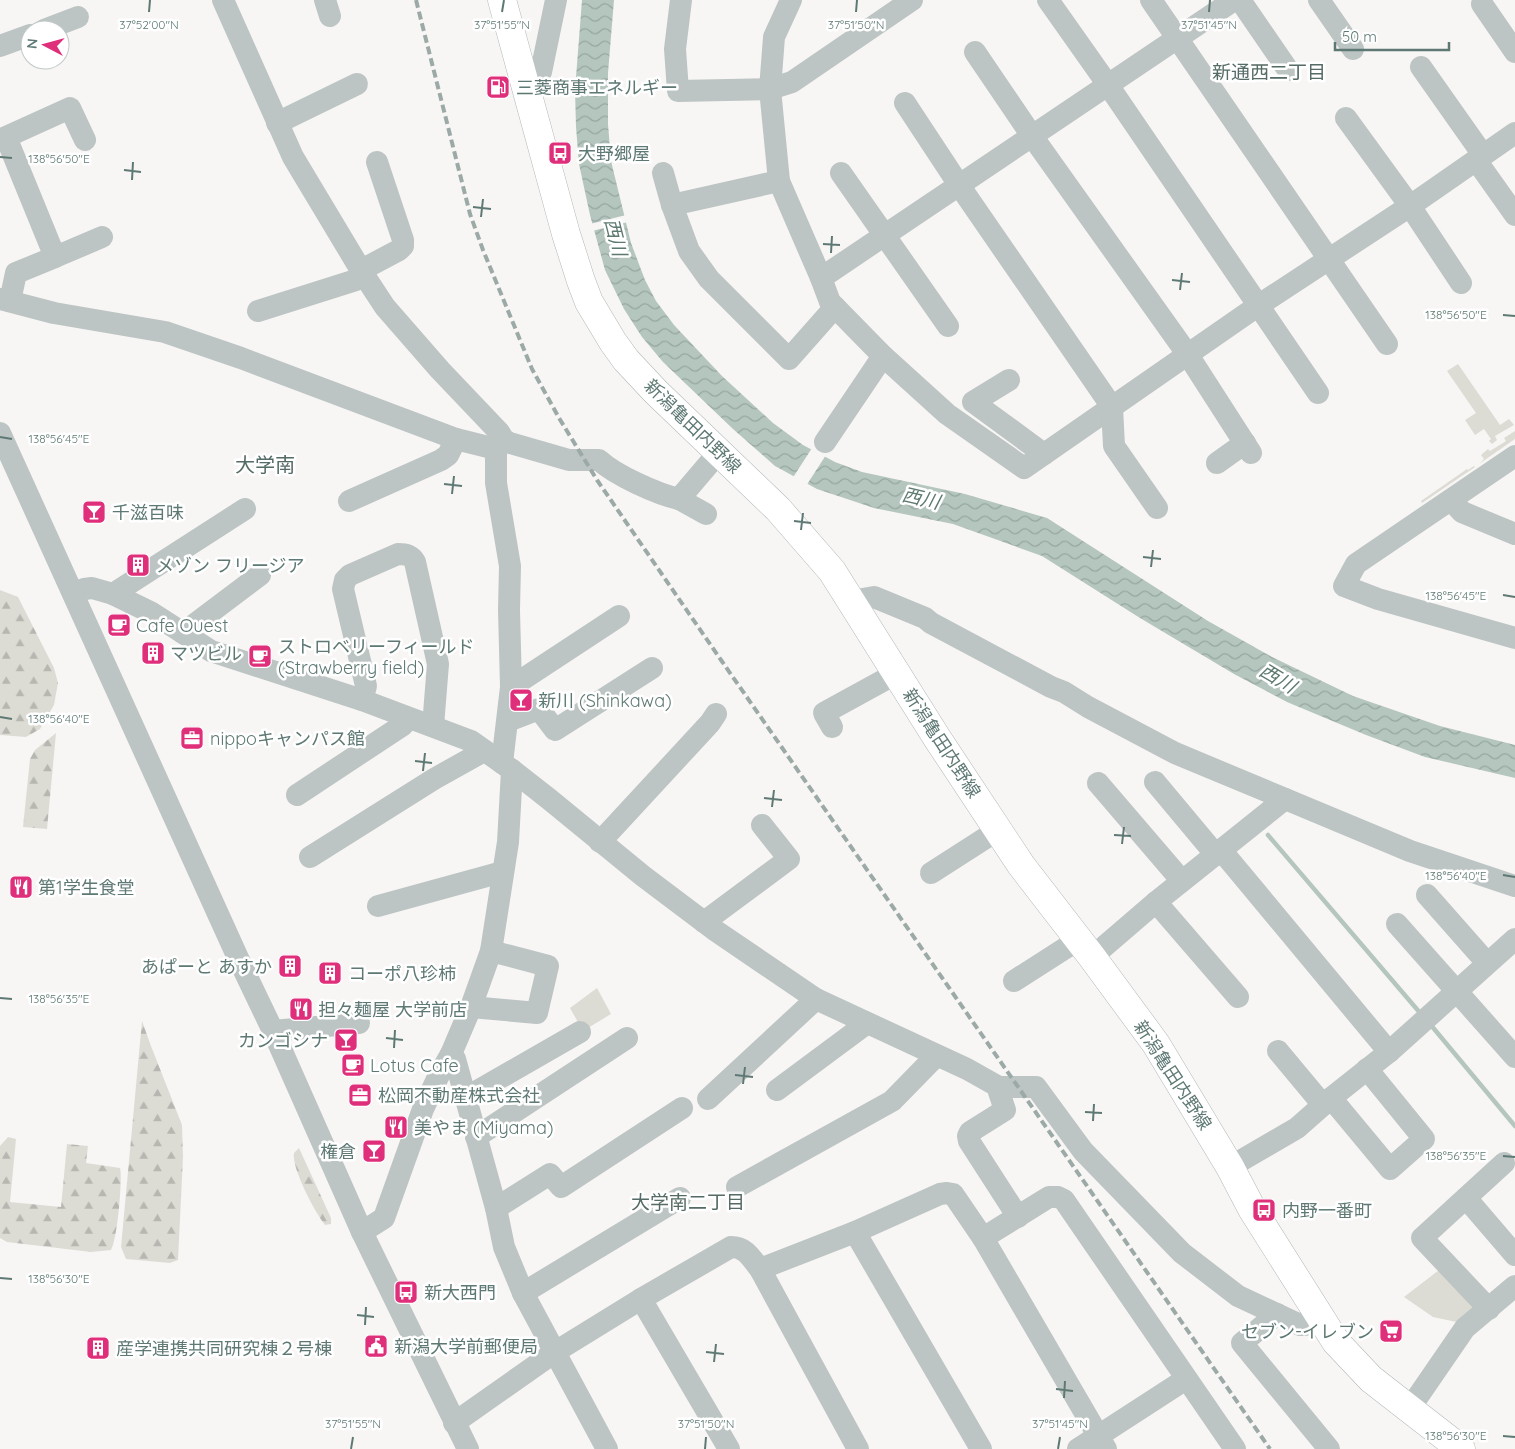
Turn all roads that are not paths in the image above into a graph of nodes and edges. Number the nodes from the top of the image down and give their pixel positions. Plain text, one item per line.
1 (223, 0) edge
2 (502, 0) edge
3 (556, 0) edge
4 (681, 0) edge
5 (791, 0) edge
6 (912, 0) edge
7 (1048, 0) edge
8 (1150, 0) edge
9 (1234, 0) edge
10 (1240, 0) edge
11 (1319, 0) edge
12 (1482, 4) dead end
13 (888, 7) edge
14 (78, 17) dead end
15 (70, 20) edge
16 (20, 39) edge
17 (1176, 39) junction
18 (0, 46) edge
19 (1353, 49) dead end
20 (975, 52) dead end
21 (1515, 52) edge
22 (1422, 67) dead end
23 (1288, 70) dead end
24 (356, 84) dead end
25 (526, 85) junction
26 (1108, 85) junction
27 (770, 89) junction
28 (905, 103) dead end
29 (1346, 118) dead end
30 (277, 123) junction
31 (1515, 133) edge
32 (1032, 136) junction
33 (85, 140) dead end
34 (1480, 157) junction
35 (377, 162) dead end
36 (663, 173) dead end
37 (841, 173) dead end
38 (779, 181) junction
39 (959, 185) junction
40 (672, 206) junction
41 (1410, 206) junction
42 (1515, 215) edge
43 (884, 235) junction
44 (102, 237) dead end
45 (55, 257) junction
46 (1330, 260) junction
47 (362, 272) junction
48 (821, 278) junction
49 (1461, 283) dead end
50 (5, 300) edge
51 (1259, 305) junction
52 (835, 307) junction
53 (258, 311) dead end
54 (948, 326) dead end
55 (1387, 344) dead end
56 (1188, 355) junction
57 (883, 356) junction
58 (1009, 380) dead end
59 (1318, 393) dead end
60 (1112, 407) junction
61 (0, 433) edge
62 (456, 439) junction
63 (825, 442) dead end
64 (500, 445) junction
65 (719, 452) junction
66 (1044, 454) junction
67 (1515, 456) edge
68 (1217, 463) dead end
69 (679, 499) junction
70 (1451, 500) junction
71 (349, 501) dead end
72 (1157, 508) dead end
73 (245, 509) dead end
74 (706, 514) dead end
75 (1515, 534) edge
76 (260, 575) dead end
77 (74, 593) junction
78 (113, 594) junction
79 (851, 601) junction
80 (619, 616) dead end
81 (182, 633) junction
82 (1515, 638) edge
83 (652, 668) dead end
84 (897, 673) junction
85 (511, 686) junction
86 (362, 700) junction
87 (716, 714) dead end
88 (406, 717) junction
89 (508, 721) junction
90 (434, 726) junction
91 (832, 727) dead end
92 (499, 761) junction
93 (1156, 782) dead end
94 (1098, 783) dead end
95 (297, 795) dead end
96 (1285, 799) junction
97 (762, 825) dead end
98 (998, 830) junction
99 (600, 842) junction
100 (1218, 853) junction
101 (310, 858) dead end
102 (502, 872) junction
103 (931, 873) dead end
104 (1182, 881) junction
105 (1515, 886) edge
106 (1427, 895) dead end
107 (1156, 902) junction
108 (378, 906) dead end
109 (704, 922) junction
110 (1396, 924) dead end
111 (1515, 939) edge
112 (1085, 948) junction
113 (491, 951) junction
114 (1487, 963) junction
115 (1014, 981) dead end
116 (1456, 990) junction
117 (1238, 997) dead end
118 (816, 999) junction
119 (471, 1007) junction
120 (359, 1023) dead end
121 (866, 1024) junction
122 (273, 1031) junction
123 (580, 1032) dead end
124 (628, 1038) dead end
125 (1278, 1051) dead end
126 (1389, 1052) junction
127 (451, 1054) junction
128 (936, 1056) junction
129 (1515, 1057) edge
130 (1367, 1069) junction
131 (999, 1087) junction
132 (777, 1090) dead end
133 (465, 1098) junction
134 (708, 1099) dead end
135 (1327, 1101) junction
136 (682, 1108) dead end
137 (476, 1137) junction
138 (1504, 1163) dead end
139 (1230, 1166) junction
140 (737, 1187) dead end
141 (680, 1198) dead end
142 (1466, 1198) junction
143 (496, 1208) junction
144 (1018, 1217) junction
145 (362, 1232) junction
146 (855, 1232) junction
147 (983, 1238) junction
148 (1515, 1255) edge
149 (760, 1269) junction
150 (1515, 1286) edge
151 (523, 1293) junction
152 (642, 1299) junction
153 (1489, 1309) junction
154 (1277, 1314) junction
155 (1324, 1324) junction
156 (555, 1352) junction
157 (1186, 1379) junction
158 (1410, 1408) junction
159 (454, 1422) junction
160 (1102, 1443) edge
161 (468, 1449) edge
162 (607, 1449) edge
163 (729, 1449) edge
164 (858, 1449) edge
165 (981, 1449) edge
166 (1078, 1449) edge
167 (1235, 1449) edge
168 (1329, 1449) edge
169 (1462, 1449) edge

1 - 30 street
2 - 25 main road, 新潟亀田内野線
3 - 25 street
4 - 27 street
5 - 27 street
6 - 13 street
7 - 26 street
8 - 17 street
9 - 17 street
10 - 23 street
11 - 19 street
12 - 21 street
13 - 27 street
14 - 15 street
16 - 18 street
17 - 26 street
17 - 46 street
20 - 32 street
22 - 34 street
24 - 30 street
25 - 65 main road, 新潟亀田内野線
26 - 32 street
26 - 51 street
27 - 38 street
28 - 39 street
29 - 41 street
30 - 47 street
31 - 34 street
32 - 39 street
32 - 56 street
33 - 45 street
34 - 41 street
34 - 42 street
35 - 47 street
36 - 40 street
37 - 43 street
38 - 40 street
38 - 48 street
39 - 43 street
39 - 60 street
40 - 52 street
41 - 46 street
41 - 49 street
43 - 48 street
43 - 54 street
44 - 45 street
45 - 50 street
46 - 51 street
46 - 55 street
47 - 53 street
47 - 64 street
48 - 52 street
50 - 62 street
51 - 56 street
51 - 59 street
52 - 57 street
56 - 60 street
56 - 68 street
57 - 63 street
57 - 66 street
58 - 66 street
60 - 66 street
60 - 72 street
61 - 77 street
62 - 64 street
62 - 71 street
64 - 69 street
64 - 85 street
65 - 69 street
65 - 79 main road, 新潟亀田内野線
67 - 70 street
69 - 74 street
70 - 75 street
70 - 82 street
73 - 78 street
76 - 81 street
77 - 78 street
77 - 122 street
78 - 81 street
79 - 84 main road, 新潟亀田内野線
79 - 96 street
80 - 85 street
81 - 86 street
83 - 89 street
84 - 91 street
84 - 98 main road, 新潟亀田内野線
85 - 89 street
86 - 88 street
86 - 90 street
87 - 99 street
88 - 90 street
88 - 95 street
89 - 92 street
90 - 92 street
92 - 99 street
92 - 101 street
92 - 102 street
93 - 100 street
94 - 104 street
96 - 100 street
96 - 105 street
97 - 109 street
98 - 103 street
98 - 112 main road, 新潟亀田内野線
99 - 109 street
100 - 104 street
100 - 126 street
102 - 108 street
102 - 113 street
104 - 107 street
106 - 114 street
107 - 112 street
107 - 117 street
109 - 118 street
110 - 116 street
111 - 114 street
112 - 115 street
112 - 139 main road, 新潟亀田内野線
113 - 119 street
113 - 119 street
114 - 116 street
116 - 126 street
116 - 129 street
118 - 121 street
118 - 134 street
119 - 127 street
120 - 122 street
121 - 128 street
121 - 132 street
122 - 145 street
123 - 133 street
124 - 137 street
125 - 135 street
126 - 130 street
127 - 133 street
127 - 145 street
128 - 131 street
128 - 140 street
130 - 135 street
130 - 135 street
131 - 144 street
131 - 154 street
133 - 137 street
135 - 139 street
136 - 143 street
137 - 143 street
138 - 142 street
139 - 155 main road, 新潟亀田内野線
141 - 151 street
142 - 148 street
142 - 153 street
143 - 151 street
144 - 147 street
144 - 157 street
145 - 159 street
146 - 147 street
146 - 149 street
146 - 165 street
147 - 160 street
149 - 152 street
149 - 164 street
150 - 153 street
151 - 156 street
152 - 156 street
152 - 163 street
153 - 158 street
154 - 155 street
154 - 168 street
155 - 158 main road, 新潟亀田内野線
156 - 159 street
156 - 162 street
157 - 160 street
157 - 167 street
158 - 169 main road, 新潟亀田内野線
159 - 161 street
160 - 166 street

